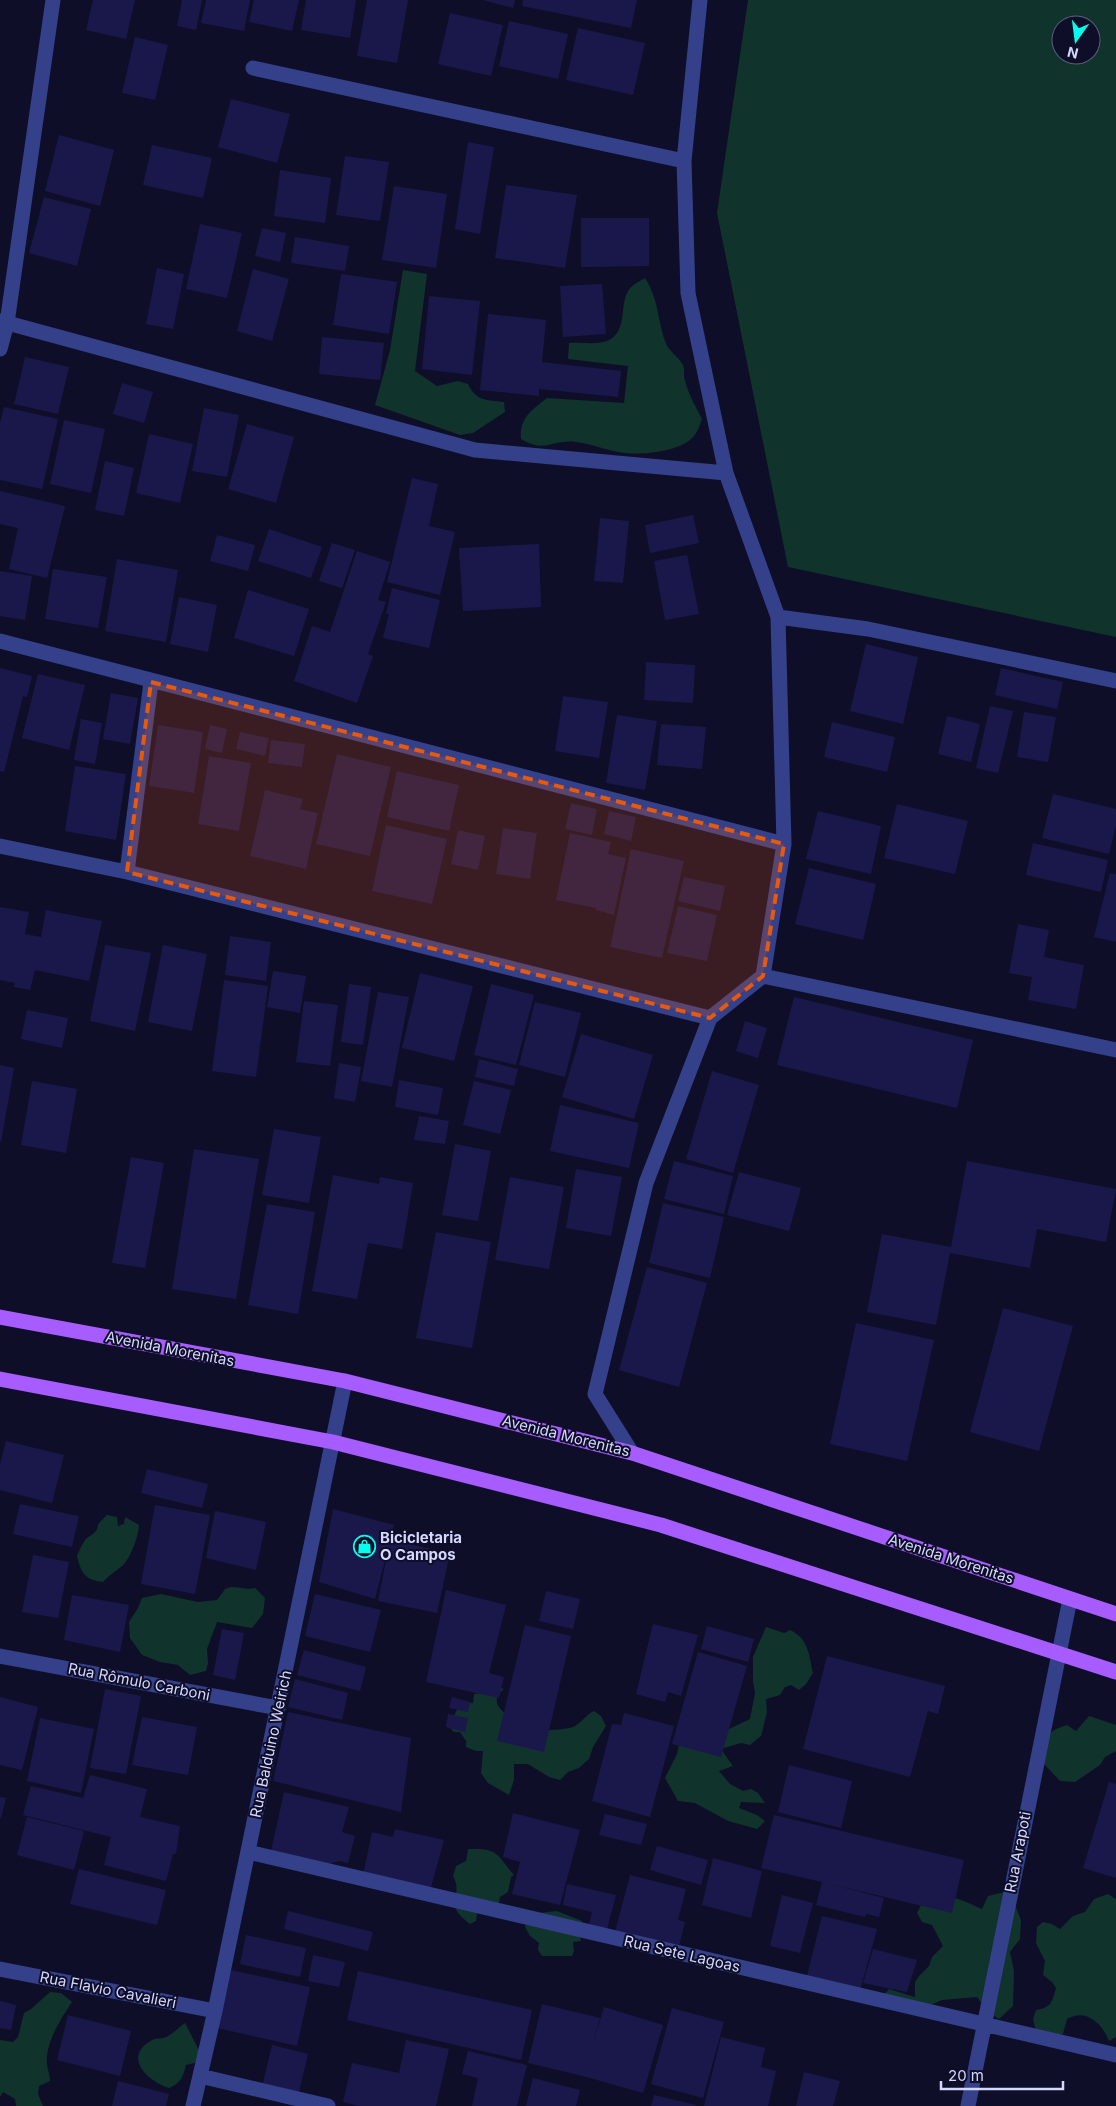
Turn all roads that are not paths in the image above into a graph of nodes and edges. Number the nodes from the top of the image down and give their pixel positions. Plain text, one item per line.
1 (53, 0) edge
2 (700, 0) edge
3 (253, 68) dead end
4 (684, 161) junction
5 (3, 322) edge
6 (0, 349) edge
7 (726, 473) junction
8 (778, 617) junction
9 (0, 641) edge
10 (1116, 681) edge
11 (151, 682) junction
12 (784, 844) junction
13 (0, 846) edge
14 (126, 872) junction
15 (763, 976) junction
16 (710, 1018) junction
17 (1116, 1050) edge
18 (0, 1317) edge
19 (0, 1379) edge
20 (345, 1381) junction
21 (333, 1442) junction
22 (632, 1453) junction
23 (1070, 1599) junction
24 (1116, 1614) edge
25 (1058, 1654) junction
26 (0, 1656) edge
27 (1116, 1672) edge
28 (278, 1708) junction
29 (248, 1852) junction
30 (0, 1969) edge
31 (215, 2011) junction
32 (984, 2025) junction
33 (1116, 2055) edge
34 (200, 2076) junction
35 (193, 2106) edge
36 (328, 2106) edge
37 (968, 2106) edge

1 - 5 street
2 - 4 street
3 - 4 street
4 - 7 street
5 - 6 street
5 - 7 street
7 - 8 street
8 - 10 street
8 - 12 street
9 - 11 street
11 - 12 street
11 - 14 street
12 - 15 street
13 - 14 street
14 - 16 street
15 - 16 street
15 - 17 street
16 - 22 street
18 - 20 main road, Avenida Morenitas
19 - 21 main road
20 - 21 street, Rua Balduino Weirich
20 - 22 main road, Avenida Morenitas
21 - 25 main road
21 - 28 street, Rua Balduino Weirich
22 - 23 main road, Avenida Morenitas
23 - 24 main road, Avenida Morenitas
23 - 25 street, Rua Arapoti
25 - 27 main road
25 - 32 street, Rua Arapoti
26 - 28 street, Rua Rômulo Carboni
28 - 29 street, Rua Balduino Weirich
29 - 31 street, Rua Balduino Weirich
29 - 32 street, Rua Sete Lagoas
30 - 31 street, Rua Flavio Cavalieri
31 - 34 street, Rua Balduino Weirich
32 - 33 street, Rua Sete Lagoas
32 - 37 street, Rua Arapoti
34 - 35 street, Rua Balduino Weirich
34 - 36 street

